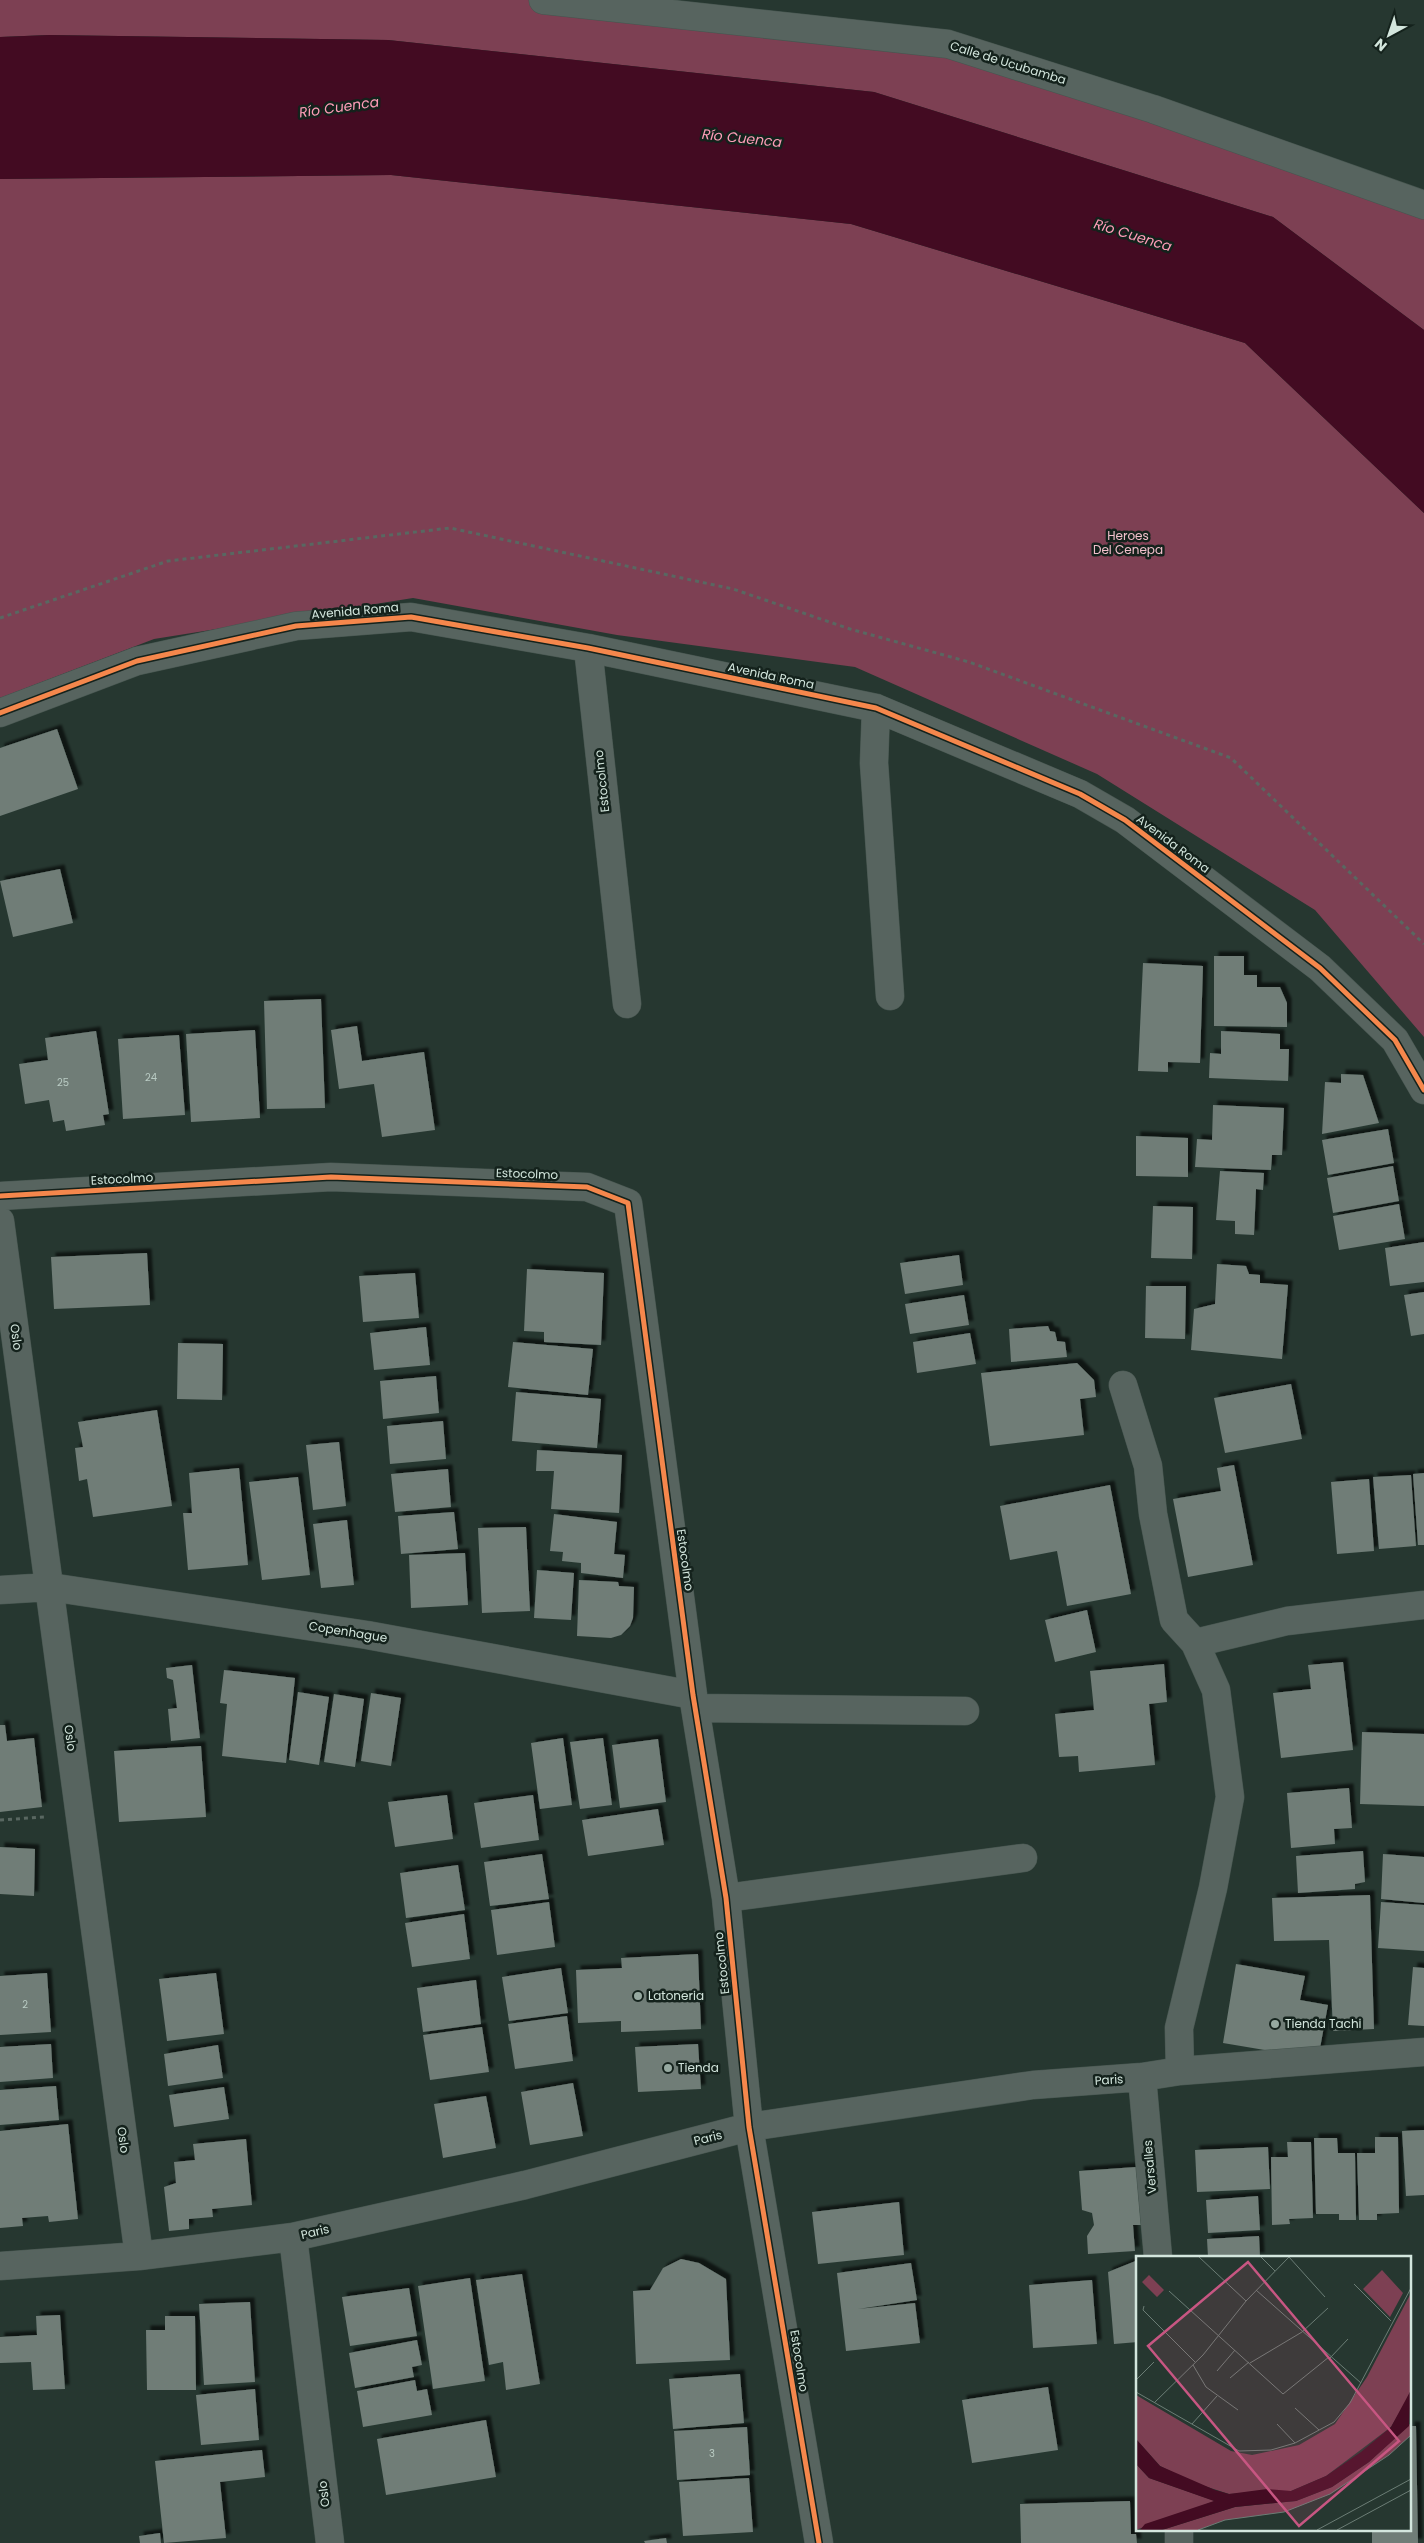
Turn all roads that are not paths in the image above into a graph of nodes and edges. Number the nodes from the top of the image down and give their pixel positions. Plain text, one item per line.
1 (544, 0) edge
2 (1424, 205) edge
3 (588, 648) junction
4 (876, 708) junction
5 (0, 713) edge
6 (890, 996) dead end
7 (627, 1004) dead end
8 (1424, 1090) edge
9 (0, 1196) edge
10 (0, 1221) edge
11 (1123, 1385) dead end
12 (50, 1587) junction
13 (0, 1590) edge
14 (1424, 1606) edge
15 (1194, 1643) junction
16 (694, 1702) junction
17 (965, 1711) dead end
18 (1023, 1858) dead end
19 (726, 1898) junction
20 (1424, 2052) edge
21 (1180, 2071) junction
22 (1142, 2077) junction
23 (749, 2127) junction
24 (293, 2237) junction
25 (139, 2256) junction
26 (1158, 2256) edge
27 (0, 2266) edge
28 (1178, 2530) edge
29 (330, 2543) edge
30 (819, 2543) edge
31 (1179, 2543) edge

1 - 2 street, Calle de Ucubamba
3 - 4 street, Avenida Roma
3 - 5 street, Avenida Roma
3 - 7 street, Estocolmo
4 - 6 street
4 - 8 street, Avenida Roma
9 - 16 street, Estocolmo
10 - 12 street, Oslo
11 - 15 street
12 - 13 street, Copenhague
12 - 16 street, Copenhague
12 - 25 street, Oslo
14 - 15 street
15 - 21 street
16 - 17 street, Copenhague
16 - 19 street, Estocolmo
18 - 19 street
19 - 23 street, Estocolmo
20 - 21 street, Paris
21 - 22 street, Paris
22 - 23 street, Paris
22 - 26 street, Versalles
23 - 24 street, Paris
23 - 30 street, Estocolmo
24 - 25 street, Paris
24 - 29 street, Oslo
25 - 27 street, Paris
28 - 31 street

